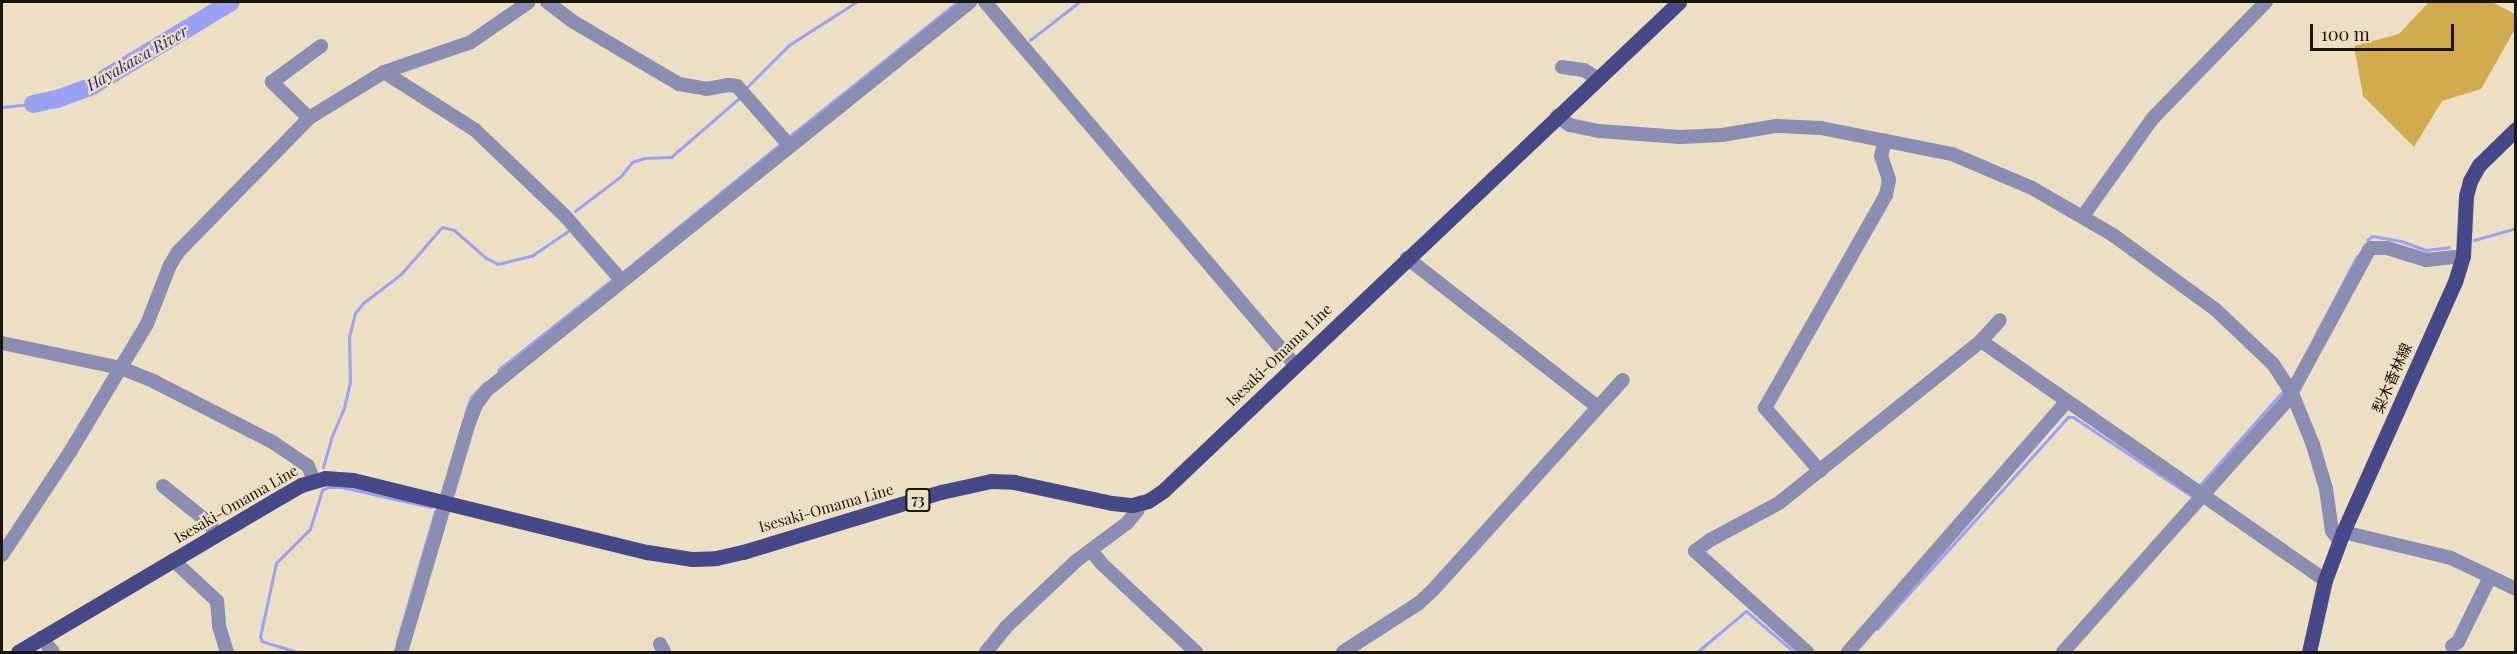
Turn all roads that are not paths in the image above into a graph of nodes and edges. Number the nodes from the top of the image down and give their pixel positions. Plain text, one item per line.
1 (547, 2) edge
2 (969, 2) edge
3 (985, 2) edge
4 (1679, 2) edge
5 (2266, 2) edge
6 (523, 4) edge
7 (321, 46) dead end
8 (1562, 67) dead end
9 (384, 72) junction
10 (1597, 78) junction
11 (1557, 116) junction
12 (309, 118) junction
13 (2516, 129) edge
14 (1885, 140) junction
15 (789, 146) junction
16 (2083, 216) junction
17 (2463, 256) junction
18 (1407, 258) junction
19 (622, 281) junction
20 (2001, 320) dead end
21 (1981, 341) junction
22 (2, 343) edge
23 (1295, 364) junction
24 (121, 368) junction
25 (1623, 380) dead end
26 (2292, 393) junction
27 (2067, 401) junction
28 (1598, 407) junction
29 (1820, 471) junction
30 (314, 480) junction
31 (163, 486) dead end
32 (2202, 494) junction
33 (446, 503) junction
34 (1140, 503) junction
35 (217, 535) junction
36 (2341, 537) junction
37 (1091, 550) junction
38 (2, 555) edge
39 (173, 560) junction
40 (2490, 577) junction
41 (2325, 580) junction
42 (2515, 586) edge
43 (40, 638) junction
44 (2452, 646) dead end
45 (18, 652) edge
46 (53, 652) edge
47 (226, 652) edge
48 (401, 652) edge
49 (986, 652) edge
50 (1196, 652) edge
51 (1343, 652) edge
52 (1807, 652) edge
53 (1848, 652) edge
54 (2063, 652) edge
55 (2309, 652) edge

1 - 15 street
2 - 15 street
3 - 23 street
4 - 10 main road, Isesaki-Omama Line
5 - 16 street
6 - 9 street
7 - 12 street
8 - 10 street
9 - 12 street
9 - 19 street
10 - 11 main road, Isesaki-Omama Line
11 - 14 street
11 - 18 main road, Isesaki-Omama Line
12 - 24 street
13 - 17 main road, 梨木香林線
14 - 16 street
14 - 29 street
15 - 19 street
16 - 26 street
17 - 26 street
17 - 36 main road, 梨木香林線
18 - 23 main road, Isesaki-Omama Line
18 - 28 street
19 - 33 street
20 - 21 street
21 - 27 street
21 - 29 street
22 - 24 street
23 - 34 main road, Isesaki-Omama Line
24 - 30 street
24 - 38 street
25 - 28 street
26 - 32 street
26 - 36 street
27 - 32 street
27 - 53 street
28 - 51 street
29 - 52 street
30 - 33 main road, Isesaki-Omama Line / 73
30 - 35 main road, Isesaki-Omama Line / 73
31 - 35 street
32 - 41 street
32 - 54 street
33 - 34 main road, Isesaki-Omama Line / 73
33 - 48 street
34 - 37 street
35 - 39 main road, Isesaki-Omama Line / 73
36 - 40 street
36 - 41 main road, 梨木香林線
37 - 49 street
37 - 50 street
39 - 43 main road, Isesaki-Omama Line / 73
39 - 47 street
40 - 42 street
40 - 44 street
41 - 55 main road, 梨木香林線
43 - 45 main road, Isesaki-Omama Line / 73
43 - 46 street

